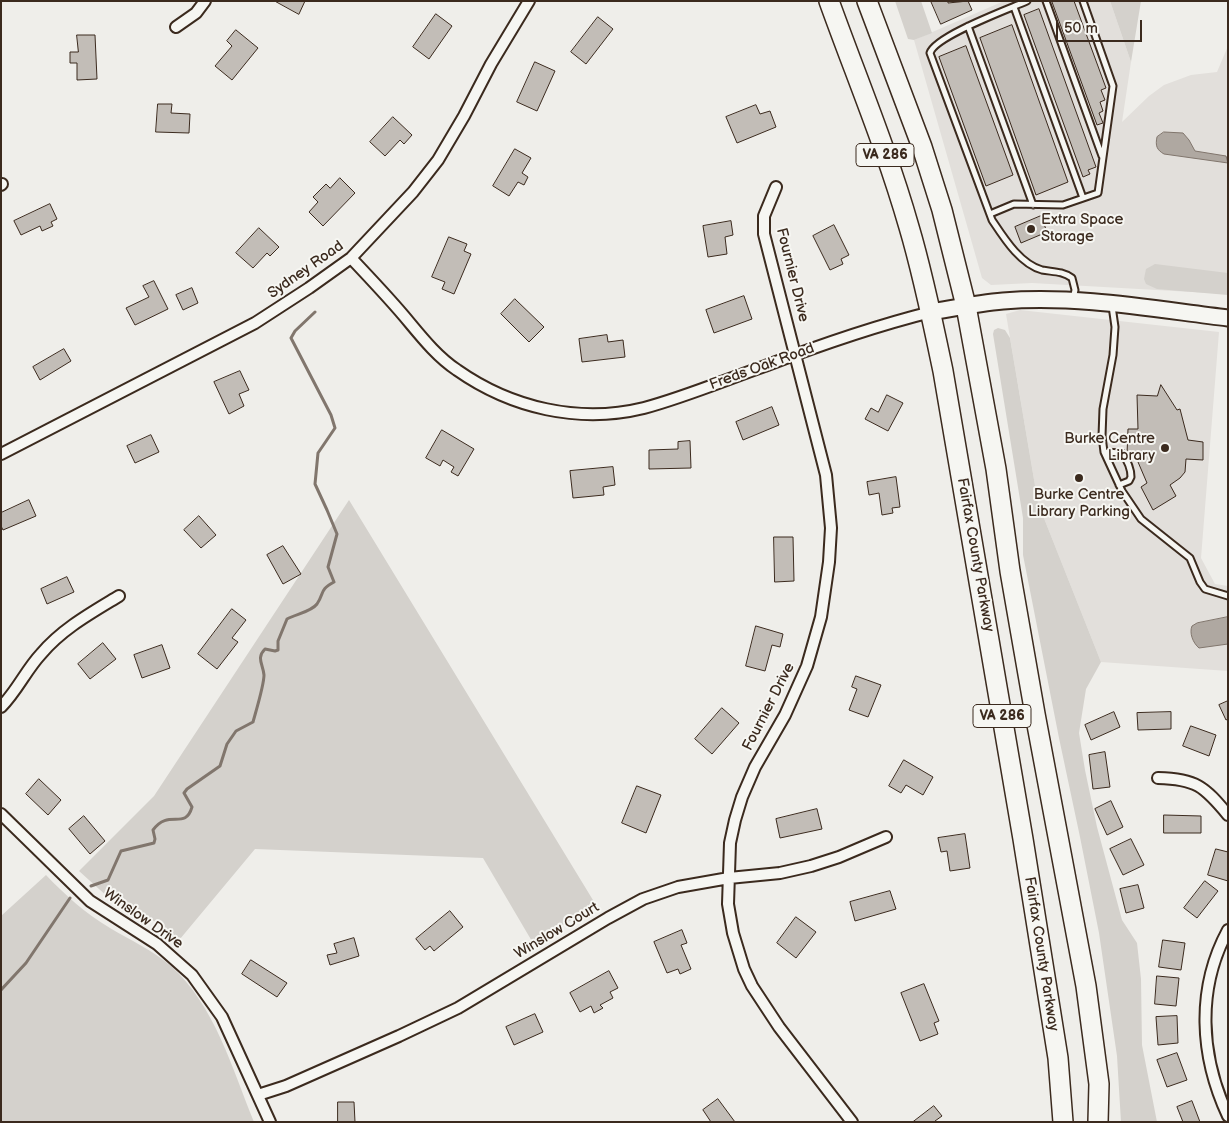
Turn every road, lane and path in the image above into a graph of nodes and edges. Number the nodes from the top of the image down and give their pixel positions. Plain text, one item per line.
1 (204, 1) edge
2 (528, 1) edge
3 (829, 1) edge
4 (867, 1) edge
5 (1027, 1) edge
6 (1046, 1) edge
7 (1083, 1) edge
8 (1014, 7) junction
9 (968, 26) junction
10 (176, 27) dead end
11 (1103, 157) junction
12 (776, 187) dead end
13 (1083, 198) junction
14 (1033, 205) junction
15 (990, 214) junction
16 (351, 258) junction
17 (1072, 302) junction
18 (1112, 303) junction
19 (966, 306) junction
20 (931, 312) junction
21 (1228, 318) edge
22 (795, 355) junction
23 (1104, 452) junction
24 (1, 454) edge
25 (1119, 485) junction
26 (119, 596) dead end
27 (1228, 596) edge
28 (1, 707) edge
29 (1158, 778) dead end
30 (1, 814) edge
31 (1228, 816) edge
32 (886, 838) dead end
33 (729, 878) junction
34 (1228, 930) edge
35 (258, 1095) junction
36 (1228, 1116) edge
37 (270, 1122) edge
38 (852, 1122) edge
39 (1063, 1122) edge
40 (1098, 1122) edge

1 - 10 street
2 - 16 street, Sydney Road
3 - 20 highway, Fairfax County Parkway / VA 286
4 - 19 highway, VA 286
5 - 8 lane
6 - 11 lane
7 - 11 lane
8 - 9 lane
8 - 13 lane
9 - 14 lane
9 - 15 lane
11 - 13 lane
12 - 22 street, Fournier Drive
13 - 14 lane
14 - 15 lane
15 - 17 lane
16 - 22 street, Freds Oak Road
16 - 24 street, Sydney Road
17 - 18 street, Freds Oak Road
17 - 19 street, Freds Oak Road
18 - 21 street, Freds Oak Road
18 - 23 lane
19 - 20 street, Freds Oak Road
19 - 40 highway, VA 286
20 - 22 street, Freds Oak Road
20 - 39 highway, Fairfax County Parkway / VA 286
22 - 33 street, Fournier Drive
23 - 25 lane
23 - 25 lane
25 - 27 lane
26 - 28 street
29 - 31 street
30 - 35 street, Winslow Drive
32 - 33 street, Winslow Court
33 - 35 street, Winslow Court
33 - 38 street, Fournier Drive
34 - 36 street
35 - 37 street, Winslow Drive

